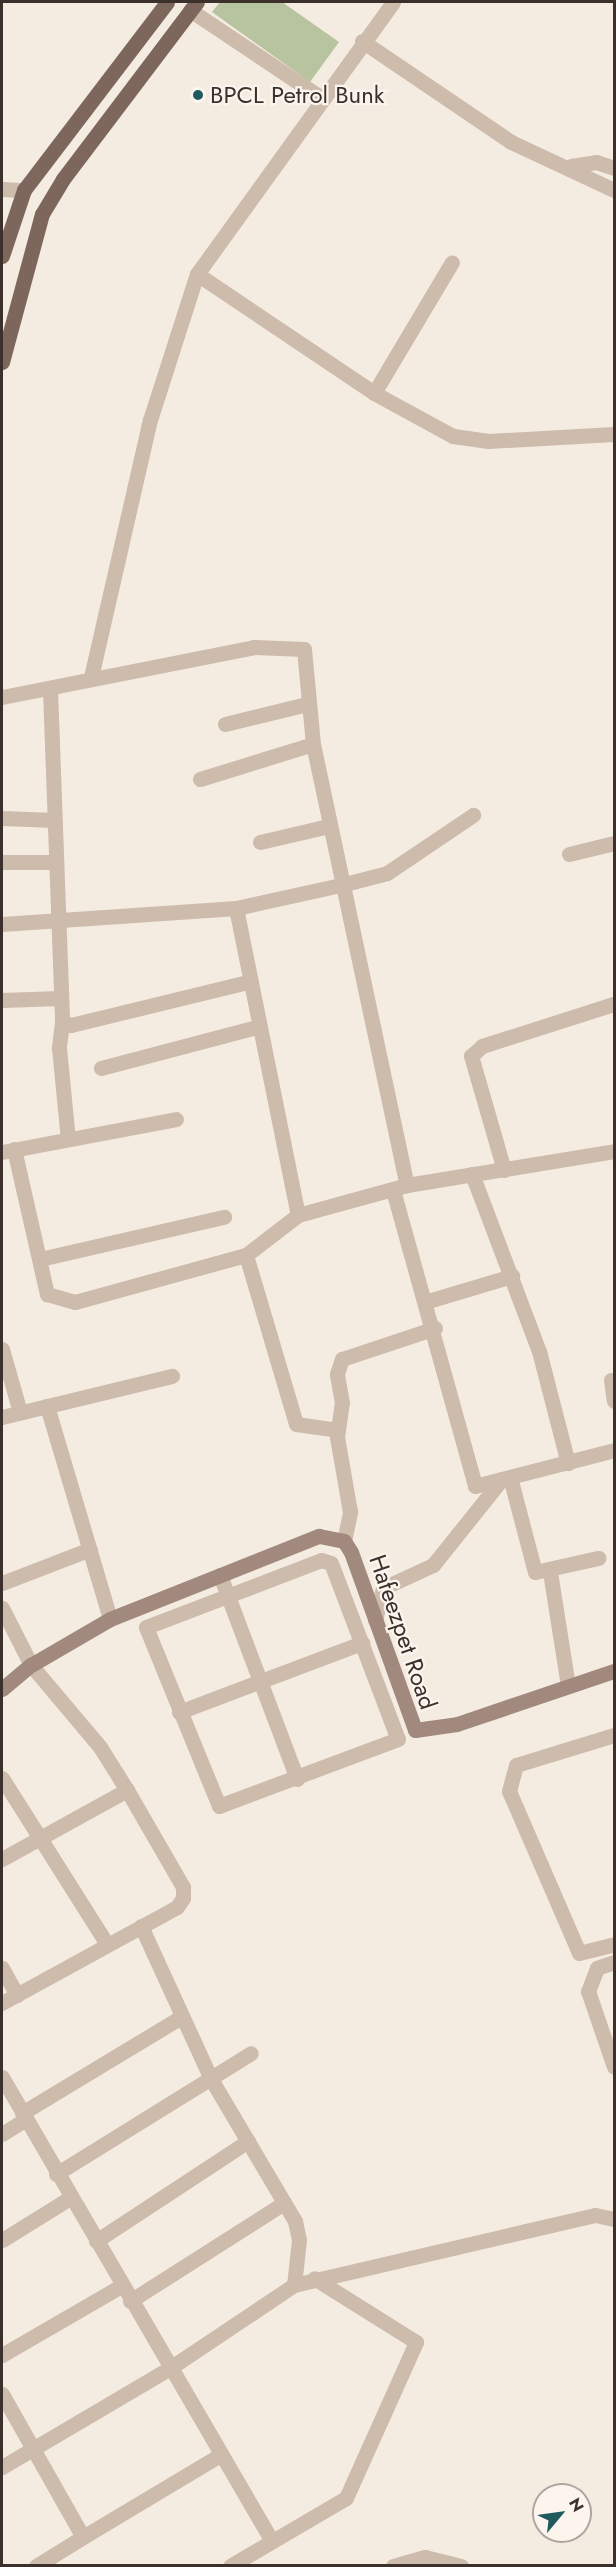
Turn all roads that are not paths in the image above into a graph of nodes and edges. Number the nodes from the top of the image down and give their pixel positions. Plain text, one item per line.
1 (167, 2) edge
2 (393, 2) edge
3 (193, 6) edge
4 (362, 41) junction
5 (320, 97) junction
6 (572, 166) junction
7 (615, 168) edge
8 (2, 189) edge
9 (24, 190) junction
10 (615, 190) edge
11 (2, 256) edge
12 (452, 262) dead end
13 (197, 274) junction
14 (2, 362) edge
15 (374, 393) junction
16 (615, 434) edge
17 (91, 677) junction
18 (50, 690) junction
19 (2, 697) edge
20 (307, 704) junction
21 (225, 724) dead end
22 (313, 744) junction
23 (200, 779) dead end
24 (473, 815) dead end
25 (2, 818) edge
26 (54, 820) junction
27 (329, 826) junction
28 (260, 842) dead end
29 (615, 843) edge
30 (569, 855) dead end
31 (2, 862) edge
32 (56, 862) junction
33 (341, 885) junction
34 (236, 908) junction
35 (59, 923) junction
36 (2, 924) edge
37 (251, 981) junction
38 (60, 998) junction
39 (2, 1000) edge
40 (615, 1004) edge
41 (62, 1022) junction
42 (260, 1026) junction
43 (101, 1068) dead end
44 (176, 1119) dead end
45 (68, 1139) junction
46 (8, 1151) edge
47 (615, 1151) edge
48 (504, 1170) junction
49 (472, 1174) junction
50 (400, 1187) junction
51 (298, 1215) junction
52 (224, 1217) dead end
53 (246, 1255) junction
54 (39, 1259) junction
55 (513, 1276) junction
56 (428, 1301) junction
57 (435, 1328) junction
58 (2, 1349) edge
59 (172, 1376) dead end
60 (611, 1380) dead end
61 (615, 1401) edge
62 (47, 1406) junction
63 (20, 1412) junction
64 (2, 1417) edge
65 (338, 1430) junction
66 (615, 1450) edge
67 (568, 1463) junction
68 (506, 1478) junction
69 (311, 1539) junction
70 (344, 1541) junction
71 (90, 1549) junction
72 (598, 1558) dead end
73 (321, 1560) junction
74 (550, 1572) junction
75 (220, 1575) junction
76 (2, 1583) edge
77 (226, 1594) junction
78 (2, 1608) edge
79 (110, 1619) junction
80 (375, 1620) junction
81 (362, 1643) junction
82 (31, 1665) junction
83 (615, 1671) edge
84 (259, 1682) junction
85 (568, 1686) junction
86 (2, 1689) edge
87 (179, 1712) junction
88 (615, 1735) edge
89 (2, 1778) edge
90 (297, 1779) junction
91 (127, 1790) junction
92 (38, 1838) junction
93 (2, 1859) edge
94 (141, 1926) junction
95 (107, 1944) junction
96 (615, 1944) edge
97 (615, 1962) edge
98 (2, 1968) edge
99 (17, 1995) junction
100 (2, 2003) edge
101 (181, 2017) junction
102 (251, 2053) dead end
103 (615, 2067) edge
104 (2, 2077) edge
105 (211, 2079) junction
106 (24, 2116) junction
107 (2, 2134) edge
108 (248, 2141) junction
109 (56, 2174) junction
110 (70, 2198) junction
111 (284, 2203) junction
112 (615, 2220) edge
113 (2, 2240) edge
114 (96, 2241) junction
115 (314, 2278) junction
116 (294, 2285) junction
117 (121, 2286) junction
118 (130, 2301) junction
119 (2, 2355) edge
120 (170, 2368) junction
121 (2, 2394) edge
122 (33, 2449) junction
123 (220, 2455) junction
124 (2, 2467) edge
125 (83, 2537) junction
126 (272, 2541) junction
127 (36, 2565) edge
128 (230, 2565) edge
129 (393, 2565) edge
130 (461, 2565) edge

1 - 9 main road
2 - 4 street
3 - 5 street
3 - 14 main road
4 - 5 street
4 - 6 street
5 - 13 street
6 - 7 street
6 - 10 street
8 - 9 street
9 - 11 main road
12 - 15 street
13 - 15 street
13 - 17 street
15 - 16 street
17 - 18 street
17 - 20 street
18 - 19 street
18 - 26 street
20 - 21 street
20 - 22 street
22 - 23 street
22 - 27 street
24 - 33 street
25 - 26 street
26 - 32 street
27 - 28 street
27 - 33 street
29 - 30 street
31 - 32 street
32 - 35 street
33 - 34 street
33 - 50 street
34 - 35 street
34 - 37 street
35 - 36 street
35 - 38 street
37 - 41 street
37 - 42 street
38 - 39 street
38 - 41 street
40 - 48 street
41 - 45 street
42 - 43 street
42 - 51 street
44 - 45 street
45 - 46 street
46 - 54 street
47 - 48 street
48 - 49 street
49 - 50 street
49 - 55 street
50 - 51 street
50 - 56 street
51 - 53 street
52 - 54 street
53 - 54 street
53 - 65 street
55 - 56 street
55 - 67 street
56 - 57 street
57 - 65 street
57 - 68 street
58 - 63 street
59 - 62 street
60 - 61 street
62 - 63 street
62 - 71 street
63 - 64 street
65 - 70 street
66 - 67 street
67 - 68 street
68 - 74 street
68 - 80 street
69 - 70 street, Hafeezpet Road
69 - 73 street
69 - 75 street, Hafeezpet Road
70 - 80 street, Hafeezpet Road
71 - 76 street
71 - 79 street
72 - 74 street
73 - 77 street
73 - 81 street
74 - 85 street
75 - 77 street
75 - 79 street, Hafeezpet Road
77 - 84 street
77 - 87 street
78 - 82 street
79 - 82 street, Hafeezpet Road
80 - 85 street, Hafeezpet Road
81 - 84 street
81 - 90 street
82 - 86 street, Hafeezpet Road
82 - 91 street
83 - 85 street, Hafeezpet Road
84 - 87 street
84 - 90 street
87 - 90 street
88 - 96 street
89 - 92 street
91 - 92 street
91 - 94 street
92 - 93 street
92 - 95 street
94 - 95 street
94 - 101 street
95 - 99 street
97 - 103 street
98 - 99 street
99 - 100 street
101 - 105 street
101 - 106 street
102 - 105 street
104 - 106 street
105 - 108 street
105 - 109 street
106 - 107 street
106 - 109 street
108 - 111 street
108 - 114 street
109 - 110 street
110 - 113 street
110 - 114 street
111 - 116 street
111 - 118 street
112 - 115 street
114 - 117 street
115 - 116 street
115 - 126 street
116 - 120 street
117 - 118 street
117 - 119 street
118 - 120 street
120 - 122 street
120 - 123 street
121 - 122 street
122 - 124 street
122 - 125 street
123 - 125 street
123 - 126 street
125 - 127 street
126 - 128 street
129 - 130 street

